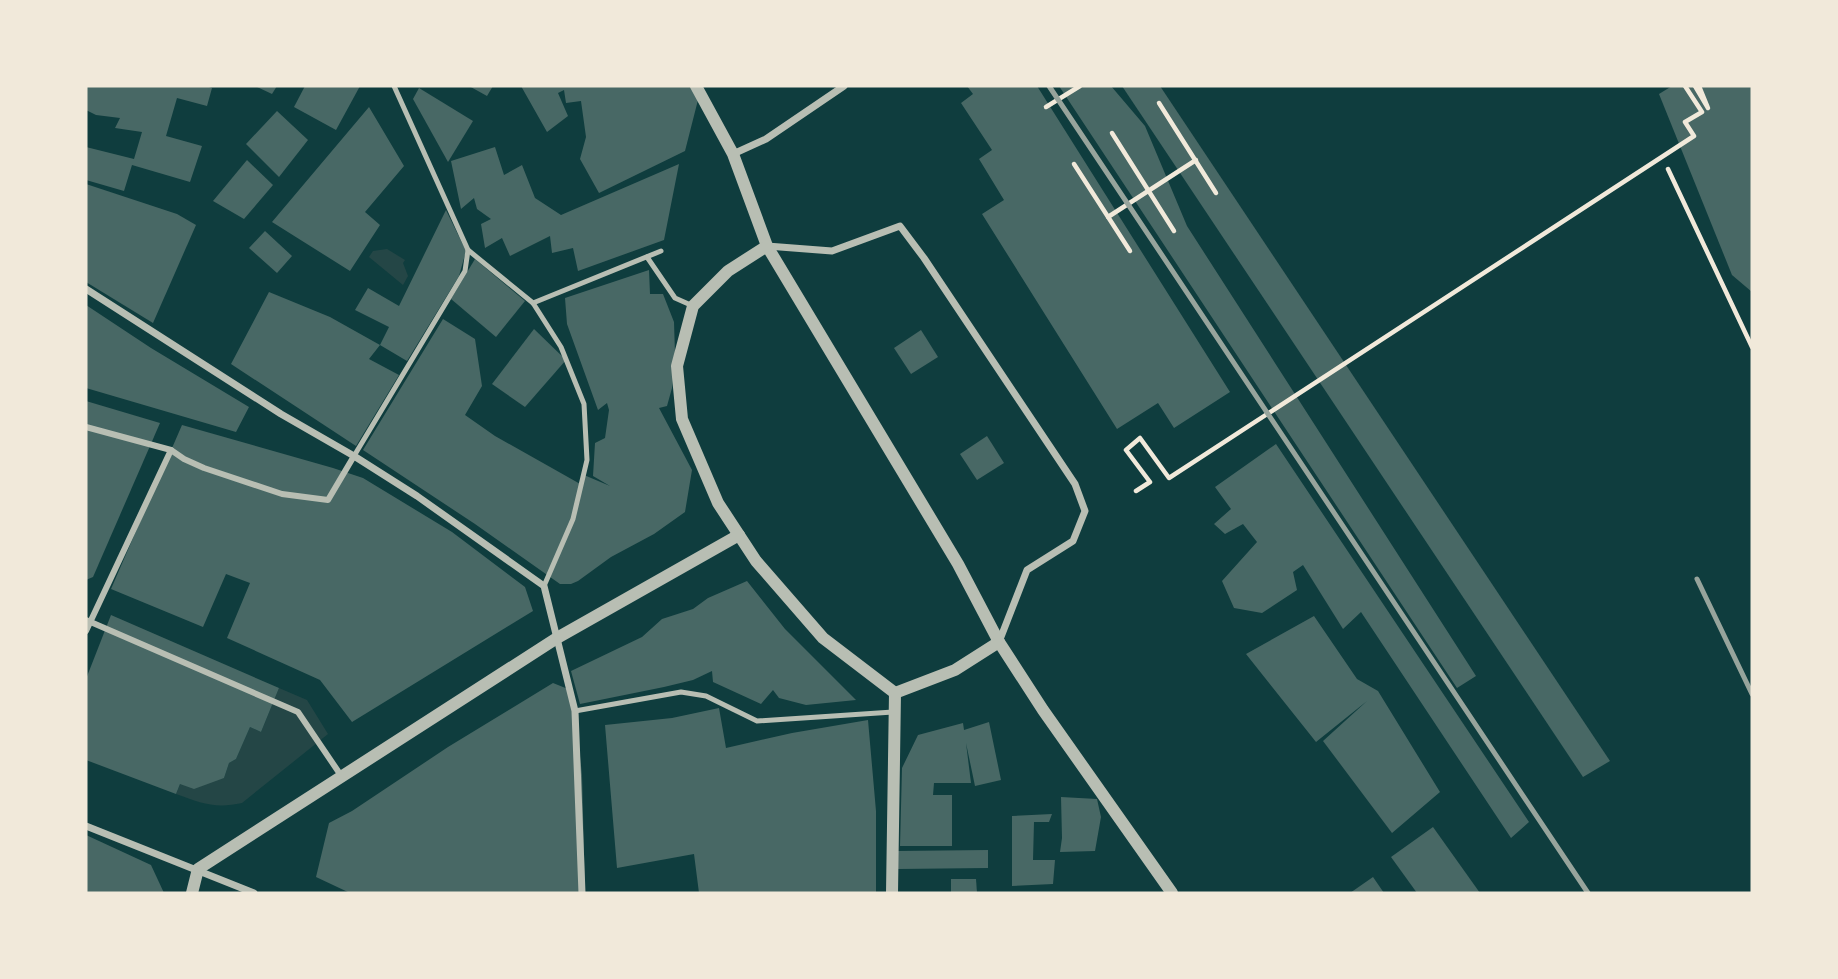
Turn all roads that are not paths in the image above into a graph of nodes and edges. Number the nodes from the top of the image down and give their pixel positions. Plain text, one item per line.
1 (394, 86) edge
2 (696, 86) edge
3 (844, 86) edge
4 (733, 154) junction
5 (767, 246) junction
6 (468, 250) junction
7 (661, 251) dead end
8 (647, 257) junction
9 (86, 289) edge
10 (533, 303) junction
11 (693, 306) junction
12 (86, 427) edge
13 (171, 450) junction
14 (354, 456) junction
15 (739, 535) junction
16 (544, 586) junction
17 (88, 621) edge
18 (86, 631) edge
19 (557, 638) junction
20 (999, 642) junction
21 (895, 693) junction
22 (575, 711) junction
23 (897, 712) junction
24 (342, 777) junction
25 (86, 826) edge
26 (198, 869) junction
27 (192, 893) edge
28 (254, 893) edge
29 (582, 893) edge
30 (892, 893) edge
31 (1172, 893) edge

1 - 6 lane
2 - 4 street
3 - 4 street
4 - 5 street
5 - 11 street
5 - 20 street
5 - 20 street
6 - 10 lane
6 - 14 lane
7 - 8 lane
8 - 10 lane
8 - 11 lane
9 - 14 street
10 - 16 lane
11 - 15 street
12 - 13 street
13 - 14 street
13 - 17 street
14 - 16 street
15 - 19 street
15 - 21 street
16 - 19 street
17 - 18 street
17 - 24 street
19 - 22 street
19 - 24 street
20 - 21 street
20 - 31 street
21 - 23 street
22 - 23 lane
22 - 29 street
23 - 30 street
24 - 26 street
25 - 26 street
26 - 27 street
26 - 28 street

